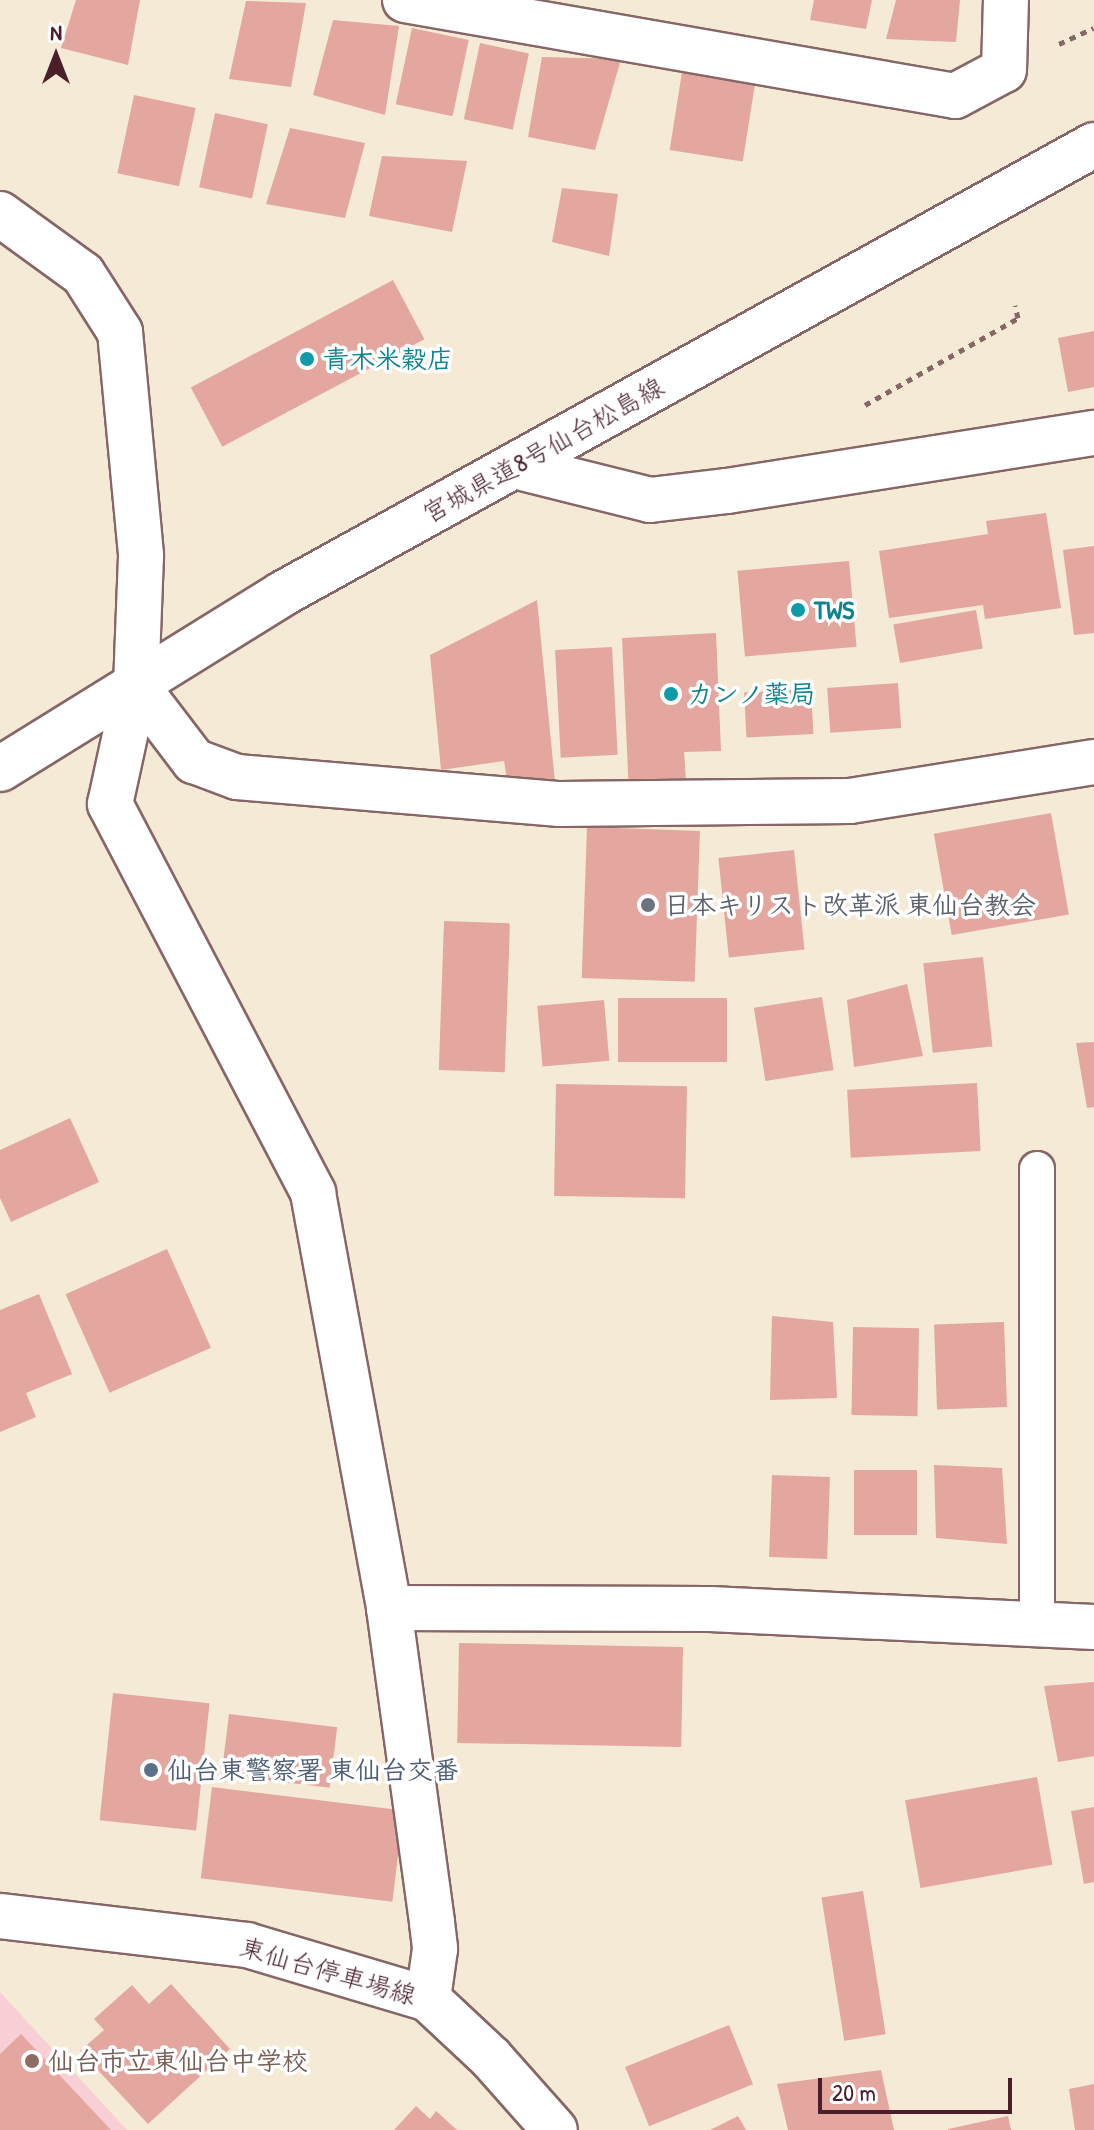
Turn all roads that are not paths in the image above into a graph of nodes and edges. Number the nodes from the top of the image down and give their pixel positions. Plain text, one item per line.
1 (405, 0) edge
2 (1006, 0) edge
3 (1094, 145) edge
4 (0, 214) edge
5 (1094, 433) edge
6 (514, 466) junction
7 (136, 685) junction
8 (1094, 762) edge
9 (0, 769) edge
10 (1037, 1169) dead end
11 (389, 1608) junction
12 (1037, 1624) junction
13 (1094, 1627) edge
14 (0, 1916) edge
15 (428, 1999) junction
16 (555, 2130) edge

1 - 2 street
3 - 6 street, 宮城県道8号仙台松島線
4 - 7 street
5 - 6 street
6 - 7 street, 宮城県道8号仙台松島線
7 - 8 street
7 - 9 street, 宮城県道8号仙台松島線
7 - 11 street
10 - 12 lane
11 - 12 street
11 - 15 street
12 - 13 street
14 - 15 street, 東仙台停車場線
15 - 16 street, 東仙台停車場線

